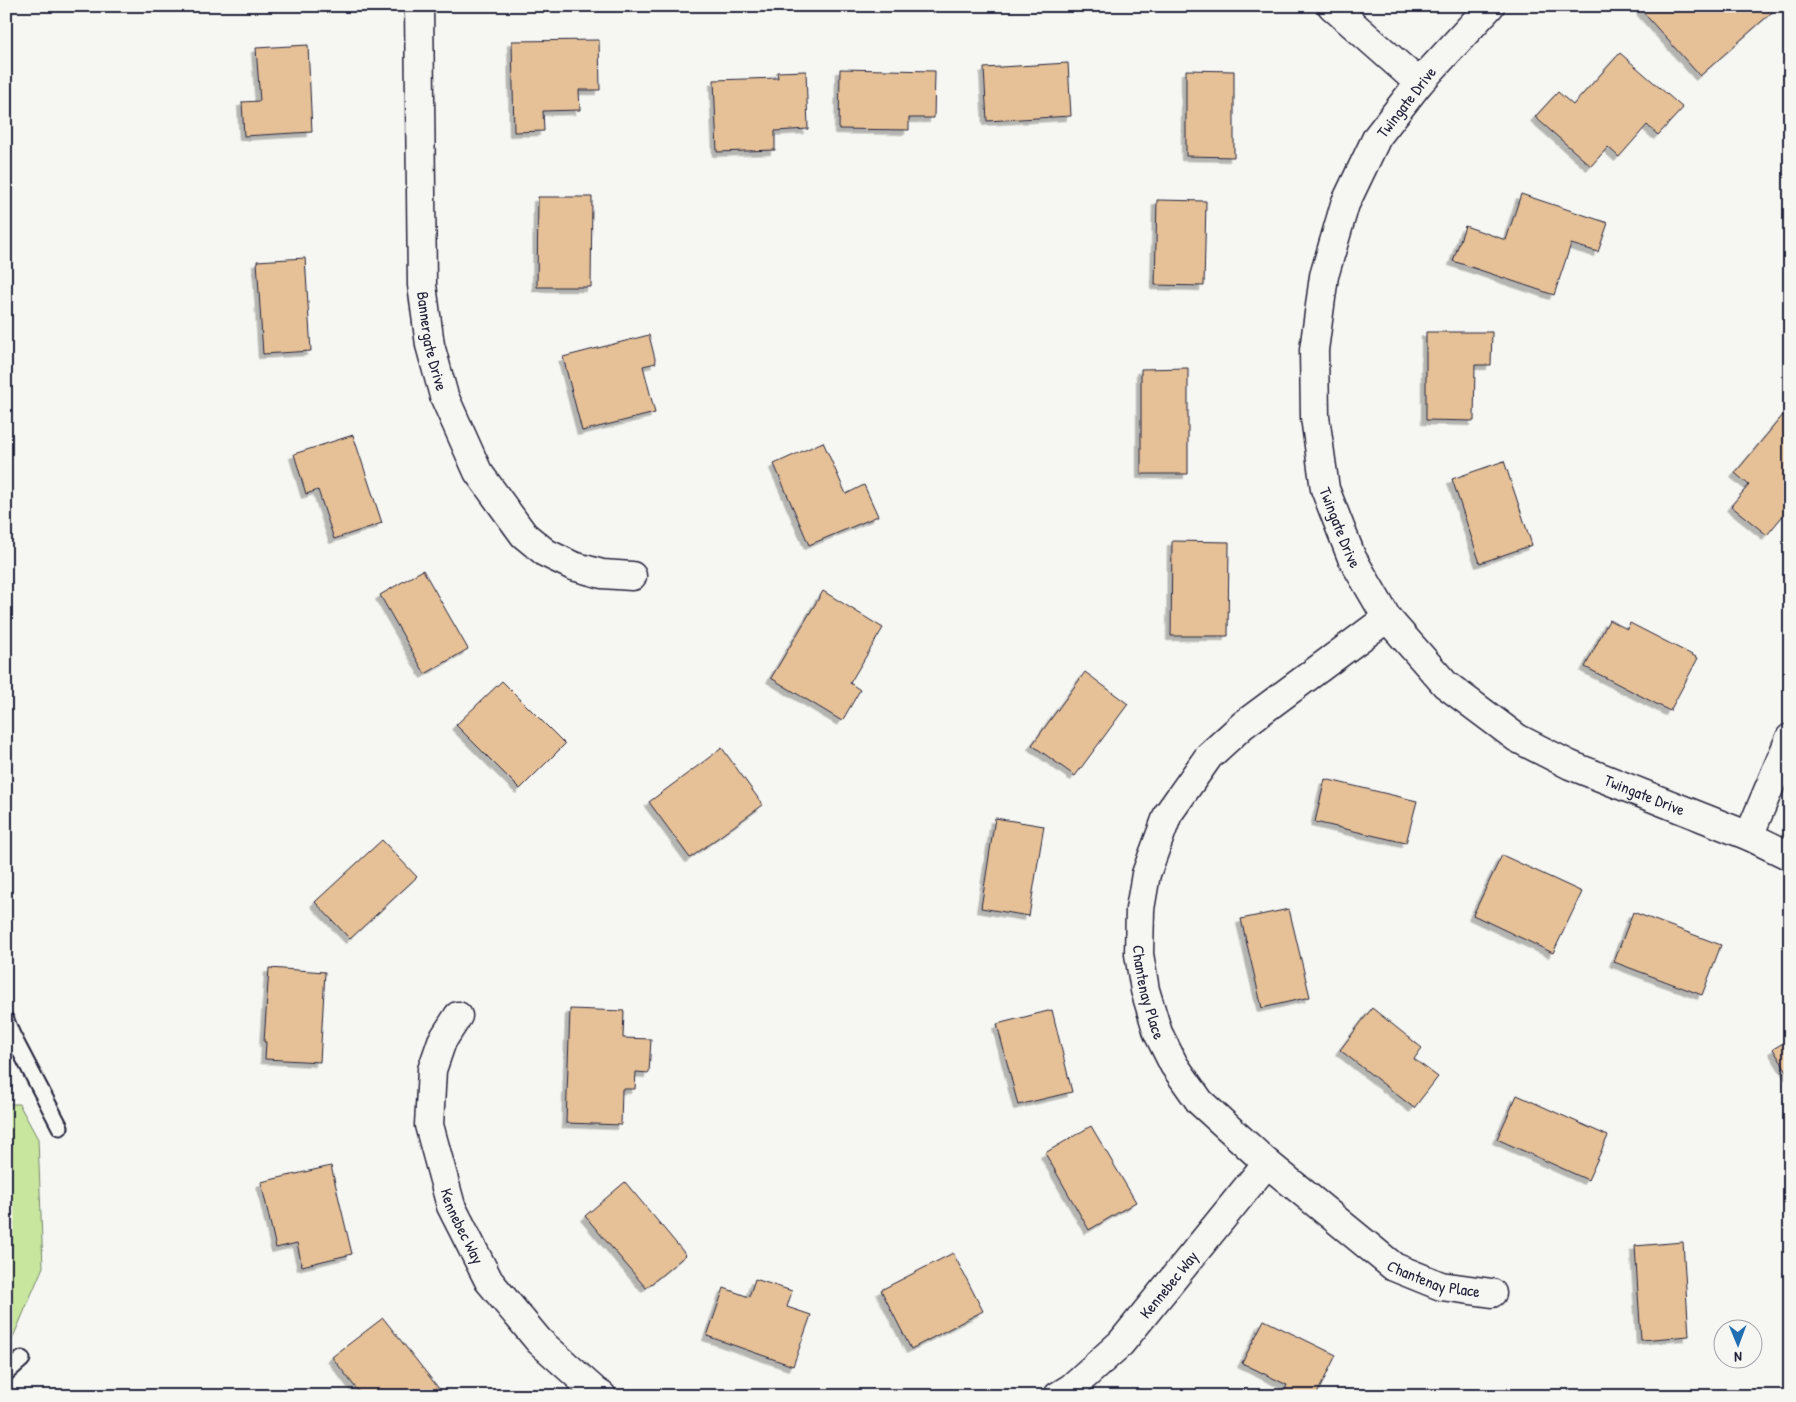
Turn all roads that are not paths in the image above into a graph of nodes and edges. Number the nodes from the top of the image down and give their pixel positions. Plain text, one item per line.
1 (419, 6) edge
2 (1332, 6) edge
3 (1490, 6) edge
4 (1418, 83) junction
5 (632, 576) dead end
6 (1388, 618) junction
7 (1790, 738) edge
8 (1749, 836) junction
9 (1790, 856) edge
10 (458, 1016) dead end
11 (6, 1020) edge
12 (9, 1038) edge
13 (60, 1127) dead end
14 (1267, 1164) junction
15 (1492, 1293) dead end
16 (22, 1359) dead end
17 (6, 1373) edge
18 (602, 1396) edge
19 (1058, 1396) edge

1 - 5 street, Bannergate Drive
2 - 4 street
3 - 4 street, Twingate Drive
4 - 6 street, Twingate Drive
6 - 8 street, Twingate Drive
6 - 14 street, Chantenay Place
7 - 8 street
8 - 9 street, Twingate Drive
10 - 18 street, Kennebec Way
11 - 12 lane
12 - 13 lane
14 - 15 street, Chantenay Place
14 - 19 street, Kennebec Way
16 - 17 lane

